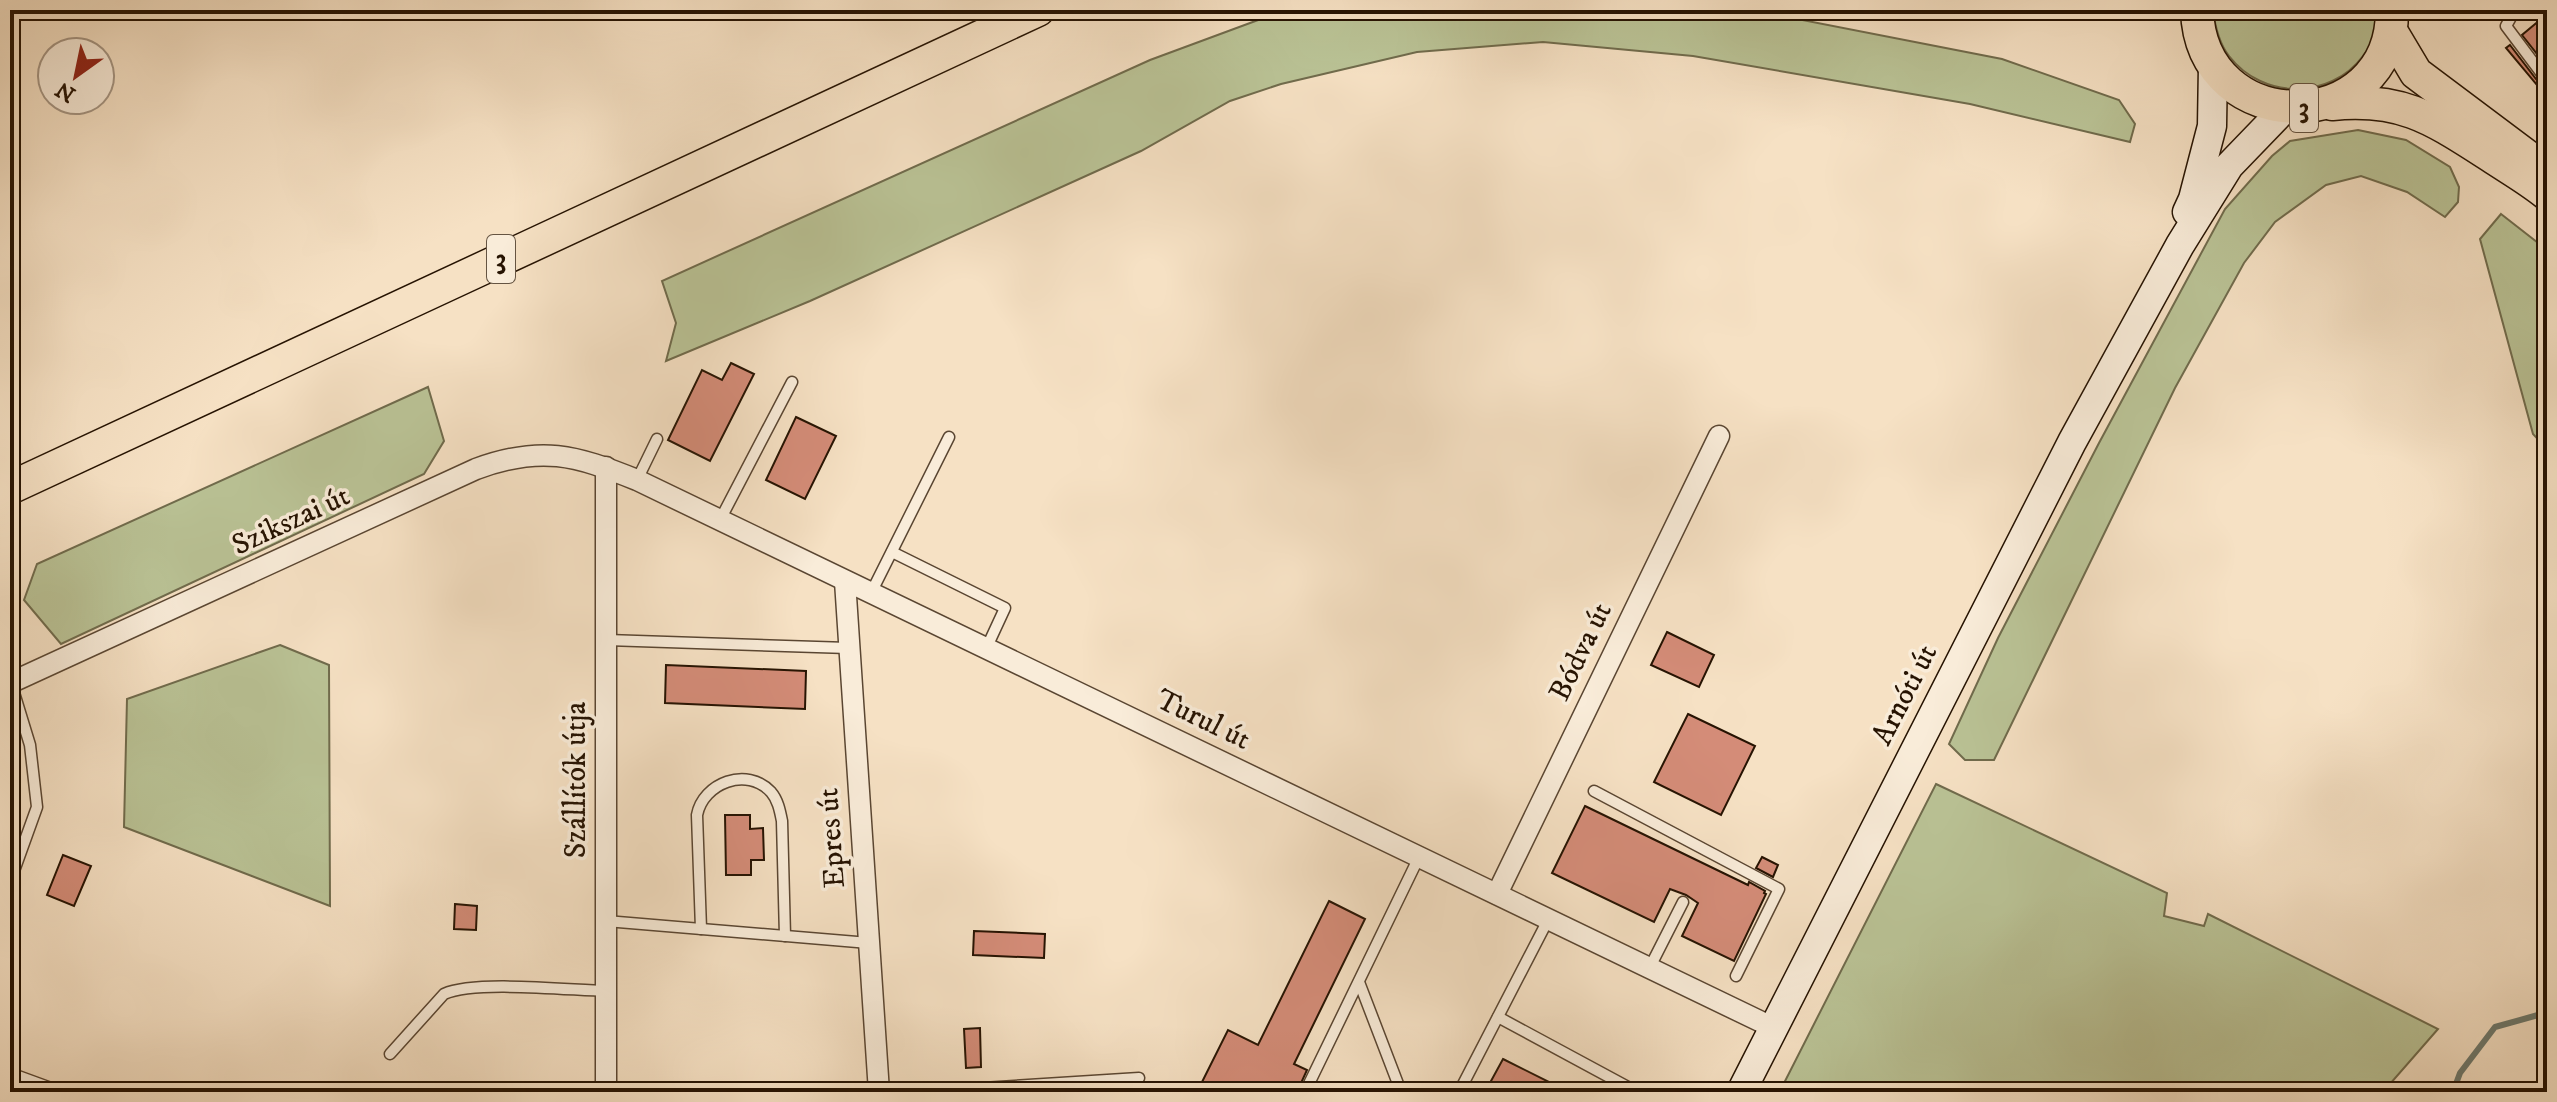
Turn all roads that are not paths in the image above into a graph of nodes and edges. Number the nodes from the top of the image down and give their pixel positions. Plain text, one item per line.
1 (1038, 10) edge
2 (2515, 10) edge
3 (2191, 16) edge
4 (2391, 21) edge
5 (2213, 65) junction
6 (2547, 70) edge
7 (2301, 107) junction
8 (2547, 171) edge
9 (2547, 194) edge
10 (2133, 330) junction
11 (792, 382) dead end
12 (1719, 436) dead end
13 (949, 437) dead end
14 (657, 439) dead end
15 (606, 467) junction
16 (637, 480) junction
17 (10, 488) edge
18 (720, 520) junction
19 (892, 552) junction
20 (845, 581) junction
21 (871, 593) junction
22 (607, 640) junction
23 (848, 648) junction
24 (986, 649) junction
25 (10, 683) edge
26 (1594, 791) dead end
27 (1419, 857) junction
28 (10, 882) edge
29 (1497, 894) junction
30 (1683, 902) dead end
31 (1549, 918) junction
32 (606, 921) junction
33 (701, 929) junction
34 (785, 936) junction
35 (869, 943) junction
36 (1650, 967) junction
37 (1736, 976) dead end
38 (1359, 982) junction
39 (606, 991) junction
40 (1498, 1017) junction
41 (1774, 1028) junction
42 (390, 1054) dead end
43 (10, 1073) edge
44 (1139, 1078) dead end
45 (62, 1092) edge
46 (606, 1092) edge
47 (879, 1092) edge
48 (920, 1092) edge
49 (1305, 1092) edge
50 (1399, 1092) edge
51 (1459, 1092) edge
52 (1637, 1092) edge
53 (1741, 1092) edge

1 - 17 main road, 3
2 - 6 lane
3 - 5 main road, 3
4 - 7 main road, 3
4 - 8 main road, 3
5 - 7 main road, 3
5 - 10 main road
7 - 9 main road, 3
7 - 10 main road
10 - 41 main road, Arnóti út
11 - 18 lane
12 - 29 street, Bódva út
13 - 19 lane
14 - 16 lane
15 - 16 street, Turul út
15 - 22 street, Szállítók útja
15 - 25 street, Szikszai út
16 - 18 street, Turul út
18 - 20 street, Turul út
19 - 21 lane
19 - 24 lane
20 - 21 street, Turul út
20 - 23 street, Epres út
21 - 24 street, Turul út
22 - 23 lane
22 - 32 street, Szállítók útja
23 - 35 street, Epres út
24 - 27 street, Turul út
25 - 28 lane
26 - 37 lane
27 - 29 street, Turul út
27 - 38 lane
29 - 31 street, Turul út
30 - 36 lane
31 - 36 street, Turul út
31 - 40 lane
32 - 33 lane
32 - 39 street, Szállítók útja
33 - 34 lane
33 - 34 lane
34 - 35 lane
35 - 47 street, Epres út
36 - 41 street, Turul út
38 - 49 lane
38 - 50 lane
39 - 42 lane
39 - 46 street, Szállítók útja
40 - 51 lane
40 - 52 lane
41 - 53 main road, Arnóti út
43 - 45 lane
44 - 48 lane

